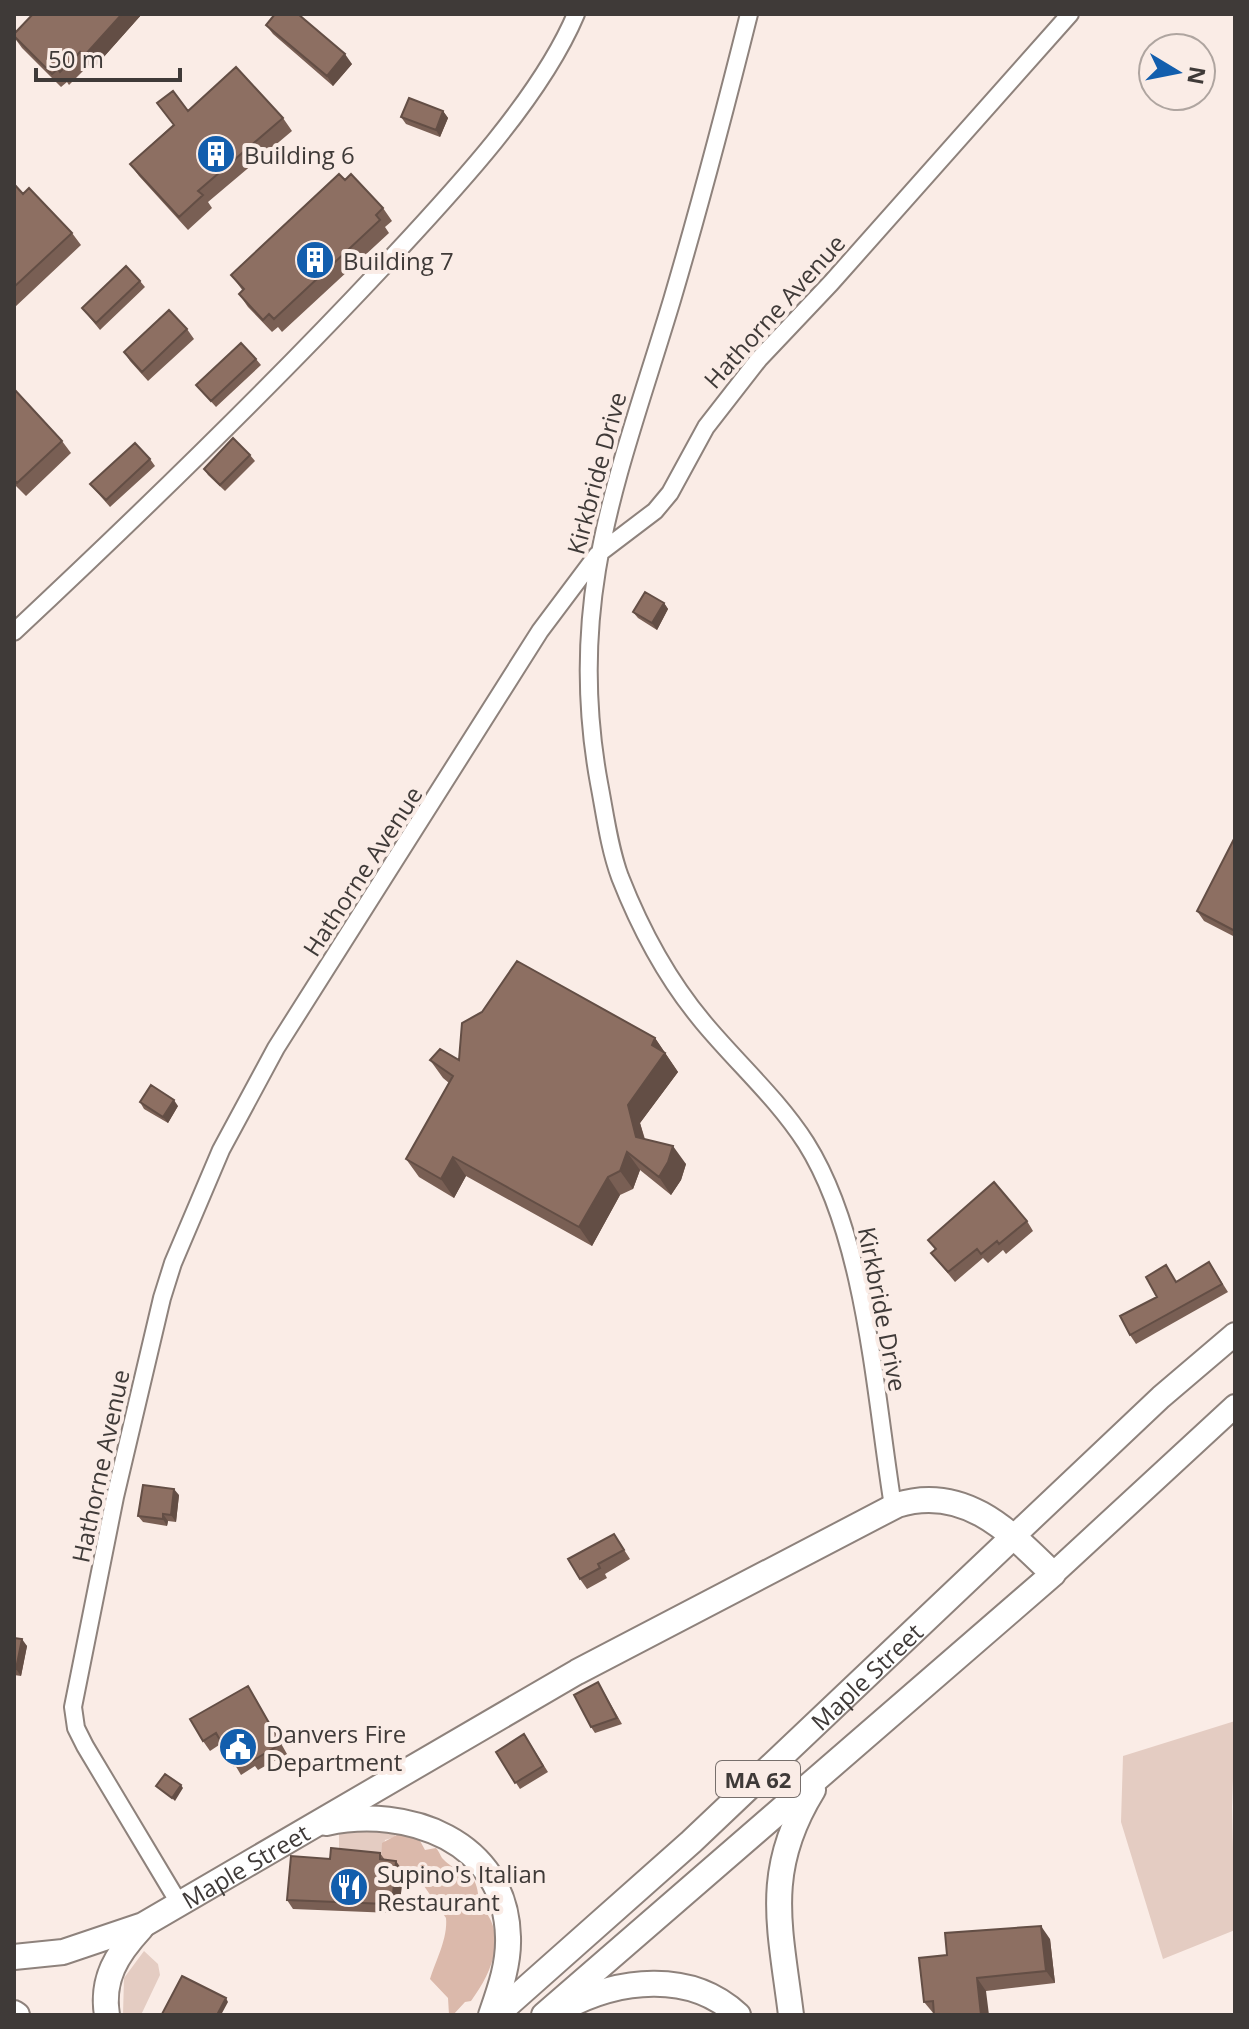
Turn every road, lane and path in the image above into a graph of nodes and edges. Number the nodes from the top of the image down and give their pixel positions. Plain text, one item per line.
1 (576, 14) edge
2 (749, 14) edge
3 (1070, 14) edge
4 (597, 555) junction
5 (14, 632) edge
6 (1235, 1334) edge
7 (1235, 1406) edge
8 (893, 1506) junction
9 (1014, 1536) junction
10 (1053, 1574) junction
11 (832, 1764) junction
12 (301, 1831) junction
13 (179, 1903) junction
14 (143, 1925) junction
15 (14, 1957) edge
16 (107, 2015) edge
17 (494, 2015) edge
18 (544, 2015) edge
19 (552, 2015) edge
20 (738, 2015) edge
21 (791, 2015) edge

1 - 5 street
2 - 4 street, Kirkbride Drive
3 - 4 street, Hathorne Avenue
4 - 8 street, Kirkbride Drive
4 - 13 street, Hathorne Avenue
6 - 9 main road, Maple Street / MA 62
7 - 10 main road, Maple Street / MA 62
8 - 9 main road, Maple Street
8 - 12 main road, Maple Street
9 - 10 main road, Maple Street
9 - 17 main road, Maple Street / MA 62
10 - 11 main road, Maple Street / MA 62
11 - 18 main road, Maple Street / MA 62
11 - 21 main road
12 - 13 main road, Maple Street
12 - 17 main road
13 - 14 main road, Maple Street
14 - 15 main road
14 - 16 main road
19 - 20 main road

